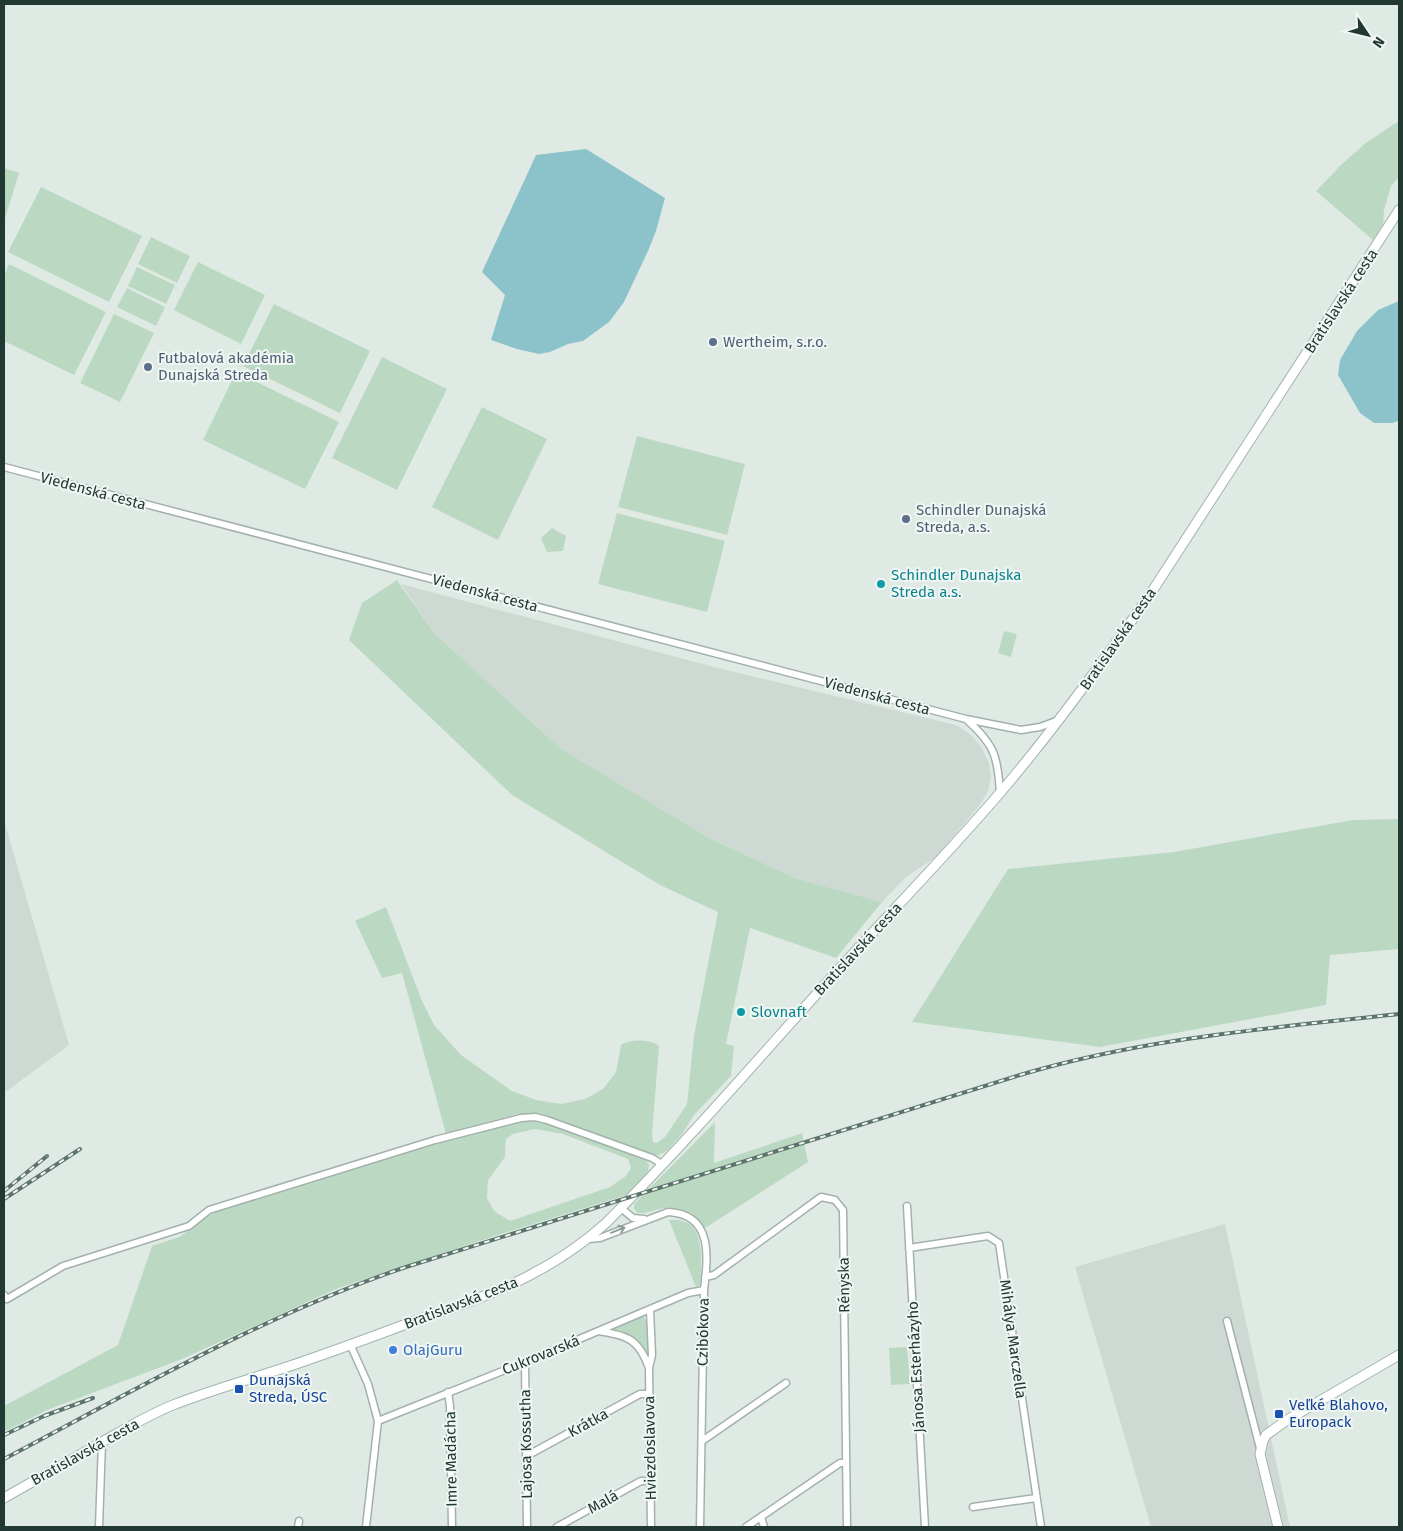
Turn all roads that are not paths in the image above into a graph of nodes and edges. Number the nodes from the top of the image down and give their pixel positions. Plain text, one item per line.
1 (1399, 210) edge
2 (4, 468) edge
3 (966, 719) junction
4 (1060, 719) junction
5 (1000, 794) junction
6 (662, 1164) junction
7 (907, 1206) dead end
8 (621, 1208) junction
9 (646, 1219) junction
10 (589, 1239) junction
11 (909, 1248) junction
12 (705, 1277) junction
13 (704, 1290) junction
14 (4, 1295) edge
15 (650, 1310) junction
16 (1227, 1321) dead end
17 (596, 1331) junction
18 (350, 1344) junction
19 (1399, 1354) edge
20 (525, 1362) junction
21 (649, 1368) junction
22 (786, 1383) dead end
23 (448, 1392) junction
24 (649, 1394) junction
25 (378, 1421) junction
26 (702, 1441) junction
27 (102, 1442) junction
28 (1261, 1449) junction
29 (527, 1454) junction
30 (846, 1463) junction
31 (650, 1481) junction
32 (4, 1498) edge
33 (1036, 1498) junction
34 (973, 1507) dead end
35 (761, 1517) junction
36 (100, 1527) edge
37 (366, 1527) edge
38 (452, 1527) edge
39 (527, 1527) edge
40 (557, 1527) edge
41 (651, 1527) edge
42 (700, 1527) edge
43 (746, 1527) edge
44 (764, 1527) edge
45 (847, 1527) edge
46 (925, 1527) edge
47 (1041, 1527) edge
48 (1278, 1527) edge

1 - 4 street, Bratislavská cesta
2 - 3 street, Viedenská cesta
3 - 4 street, Viedenská cesta
3 - 5 street, Viedenská cesta
4 - 5 street, Bratislavská cesta
5 - 6 street, Bratislavská cesta
6 - 8 street, Bratislavská cesta
6 - 14 street
7 - 11 street, Jánosa Esterházyho
8 - 9 street
8 - 10 street, Bratislavská cesta
10 -> 9 street, Czibókova
9 - 12 street, Czibókova
10 - 18 street, Bratislavská cesta
11 - 33 street, Mihálya Marczella
11 - 46 street, Jánosa Esterházyho
12 - 13 street, Czibókova
12 - 30 street, Rényska
13 - 15 street, Cukrovarská
13 - 26 street, Czibókova
15 - 17 street, Cukrovarská
15 - 21 street, Hviezdoslavova
16 - 28 street
17 - 20 street, Cukrovarská
17 - 21 street, Hviezdoslavova
18 - 25 street
18 - 27 street, Bratislavská cesta
19 - 28 street
20 - 23 street, Cukrovarská
20 - 29 street, Lajosa Kossutha
21 - 24 street, Hviezdoslavova
22 - 26 street
23 - 25 street, Cukrovarská
23 - 38 street, Imre Madácha
24 - 29 street, Krátka
24 - 31 street, Hviezdoslavova
25 - 37 street
26 - 42 street, Czibókova
27 - 32 street, Bratislavská cesta
27 - 36 street
28 - 48 street
29 - 39 street, Lajosa Kossutha
30 - 35 street
30 - 45 street, Rényska
31 - 40 street, Malá
31 - 41 street, Hviezdoslavova
33 - 34 street
33 - 47 street, Mihálya Marczella
35 - 43 street
35 - 44 street

